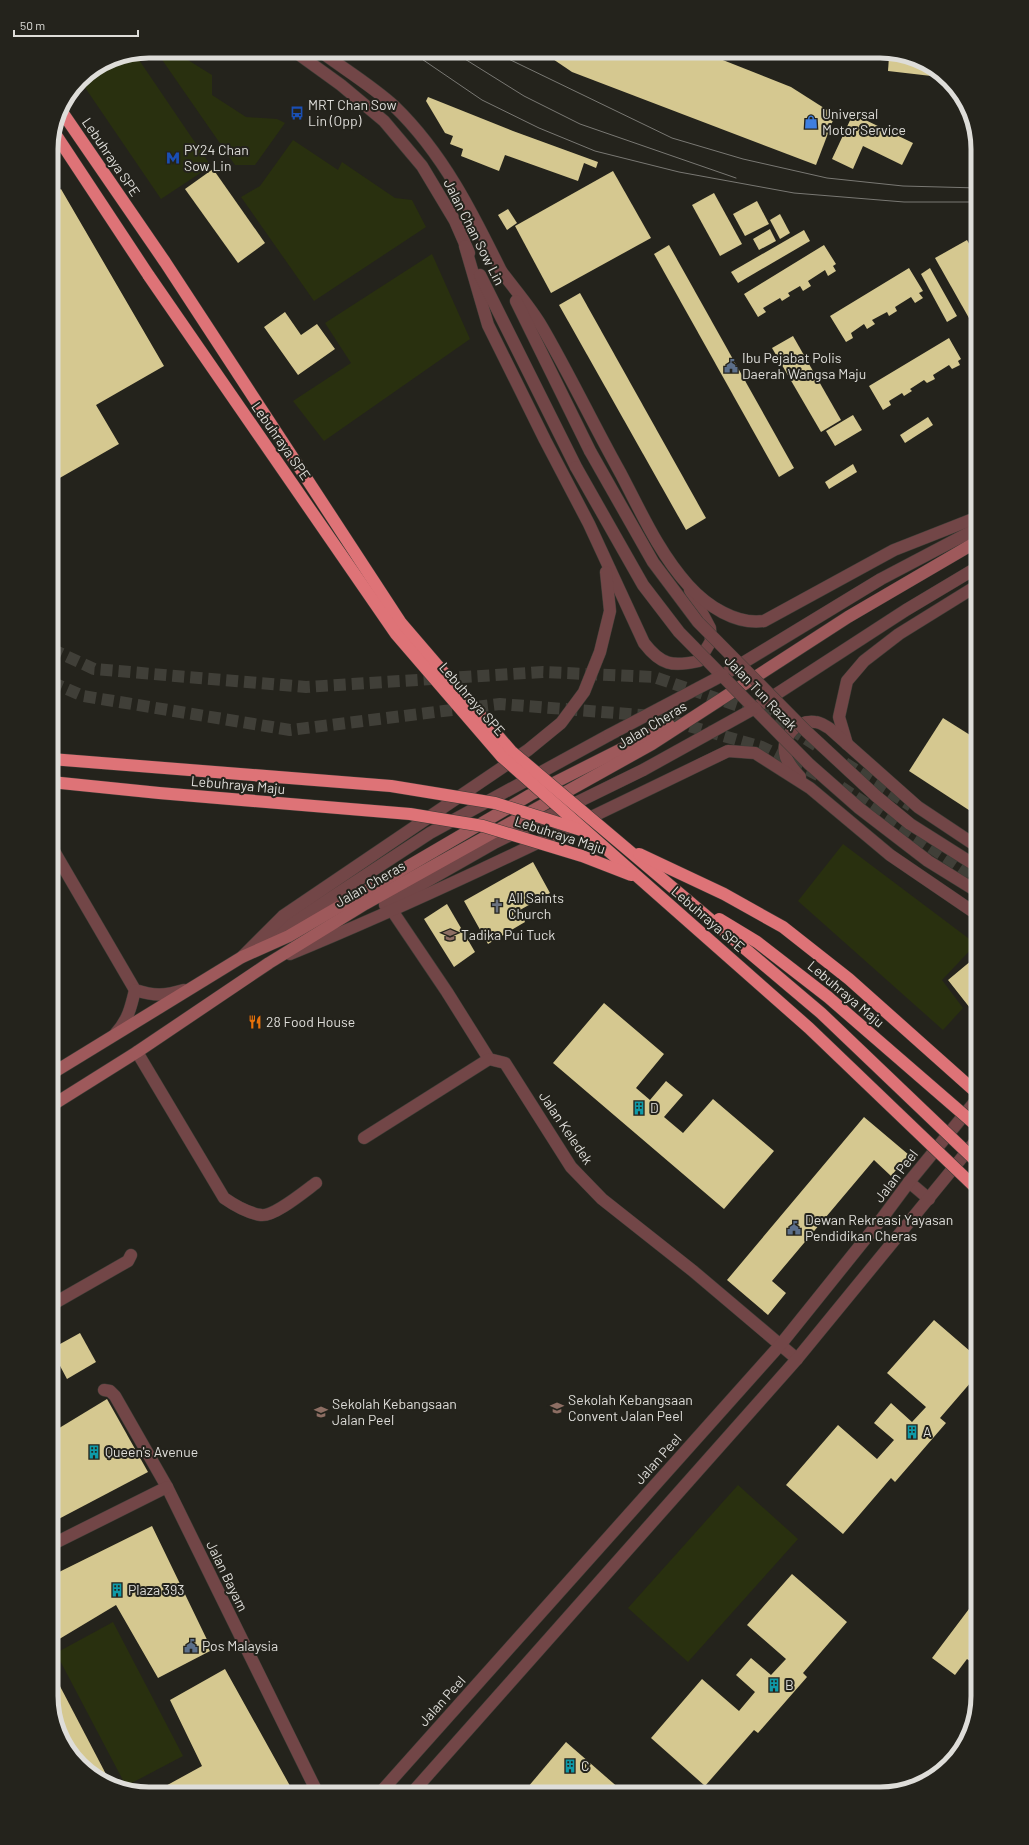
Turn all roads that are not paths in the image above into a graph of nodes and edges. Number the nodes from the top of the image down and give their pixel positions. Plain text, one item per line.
1 (304, 58) edge
2 (329, 58) edge
3 (64, 116) edge
4 (59, 139) edge
5 (466, 246) junction
6 (501, 271) junction
7 (590, 451) joint
8 (576, 467) joint
9 (971, 520) edge
10 (971, 532) edge
11 (971, 546) edge
12 (605, 562) junction
13 (971, 571) edge
14 (688, 586) junction
15 (971, 589) edge
16 (740, 664) junction
17 (723, 675) junction
18 (773, 697) junction
19 (714, 704) junction
20 (755, 708) junction
21 (847, 744) junction
22 (58, 760) edge
23 (58, 783) edge
24 (810, 788) junction
25 (971, 842) edge
26 (58, 858) edge
27 (971, 863) edge
28 (971, 888) edge
29 (391, 910) junction
30 (971, 910) edge
31 (242, 957) junction
32 (269, 963) junction
33 (189, 989) junction
34 (135, 990) junction
35 (114, 1034) junction
36 (137, 1052) junction
37 (489, 1059) junction
38 (58, 1070) edge
39 (971, 1088) edge
40 (58, 1102) edge
41 (971, 1107) edge
42 (971, 1121) edge
43 (364, 1138) dead end
44 (971, 1147) edge
45 (971, 1156) edge
46 (909, 1182) junction
47 (316, 1183) dead end
48 (971, 1183) edge
49 (928, 1199) junction
50 (131, 1255) dead end
51 (58, 1301) edge
52 (781, 1344) junction
53 (797, 1359) junction
54 (104, 1390) dead end
55 (167, 1488) junction
56 (58, 1542) edge
57 (315, 1787) edge
58 (385, 1787) edge
59 (417, 1787) edge

1 - 5 street, Jalan Chan Sow Lin
2 - 6 street, Jalan Chan Sow Lin
3 - 45 highway, Lebuhraya SPE, bridge
4 - 48 highway, Lebuhraya SPE, bridge
5 - 8 street, Jalan Chan Sow Lin
5 - 12 street
6 - 7 street, Jalan Chan Sow Lin
6 - 14 street
7 - 16 street, Jalan Tun Razak, bridge
8 - 17 street, Jalan Tun Razak, bridge
9 - 14 street
10 - 16 street
11 - 19 main road, Jalan Cheras
12 - 14 street
12 - 31 street
13 - 18 street
15 - 21 street
16 - 17 street
16 - 18 street, Jalan Tun Razak, bridge
17 - 20 street, Jalan Tun Razak, bridge
17 - 31 street, bridge
18 - 20 street
18 - 27 street, Jalan Tun Razak, bridge
19 - 31 main road, Jalan Cheras
19 - 32 main road, Jalan Cheras
20 - 28 street, Jalan Tun Razak, bridge
20 - 32 street, bridge
21 - 24 street
21 - 25 street
22 - 39 highway, Lebuhraya Maju, bridge
23 - 42 highway, Lebuhraya Maju, bridge
24 - 29 street
24 - 30 street
26 - 34 street
29 - 32 street
29 - 37 street
31 - 33 main road, Jalan Cheras
32 - 36 main road, Jalan Cheras
33 - 34 street
33 - 35 main road, Jalan Cheras
34 - 35 street
35 - 38 main road, Jalan Cheras
36 - 40 main road, Jalan Cheras
36 - 47 street
37 - 43 street
37 - 52 street, Jalan Keledek
41 - 46 street, Jalan Peel
44 - 49 street
46 - 49 street
46 - 52 street, Jalan Peel
49 - 53 street
50 - 51 street
52 - 53 street, Jalan Keledek
52 - 58 street, Jalan Peel
53 - 59 street
54 - 55 street, Jalan Bayam
55 - 56 street
55 - 57 street, Jalan Bayam

